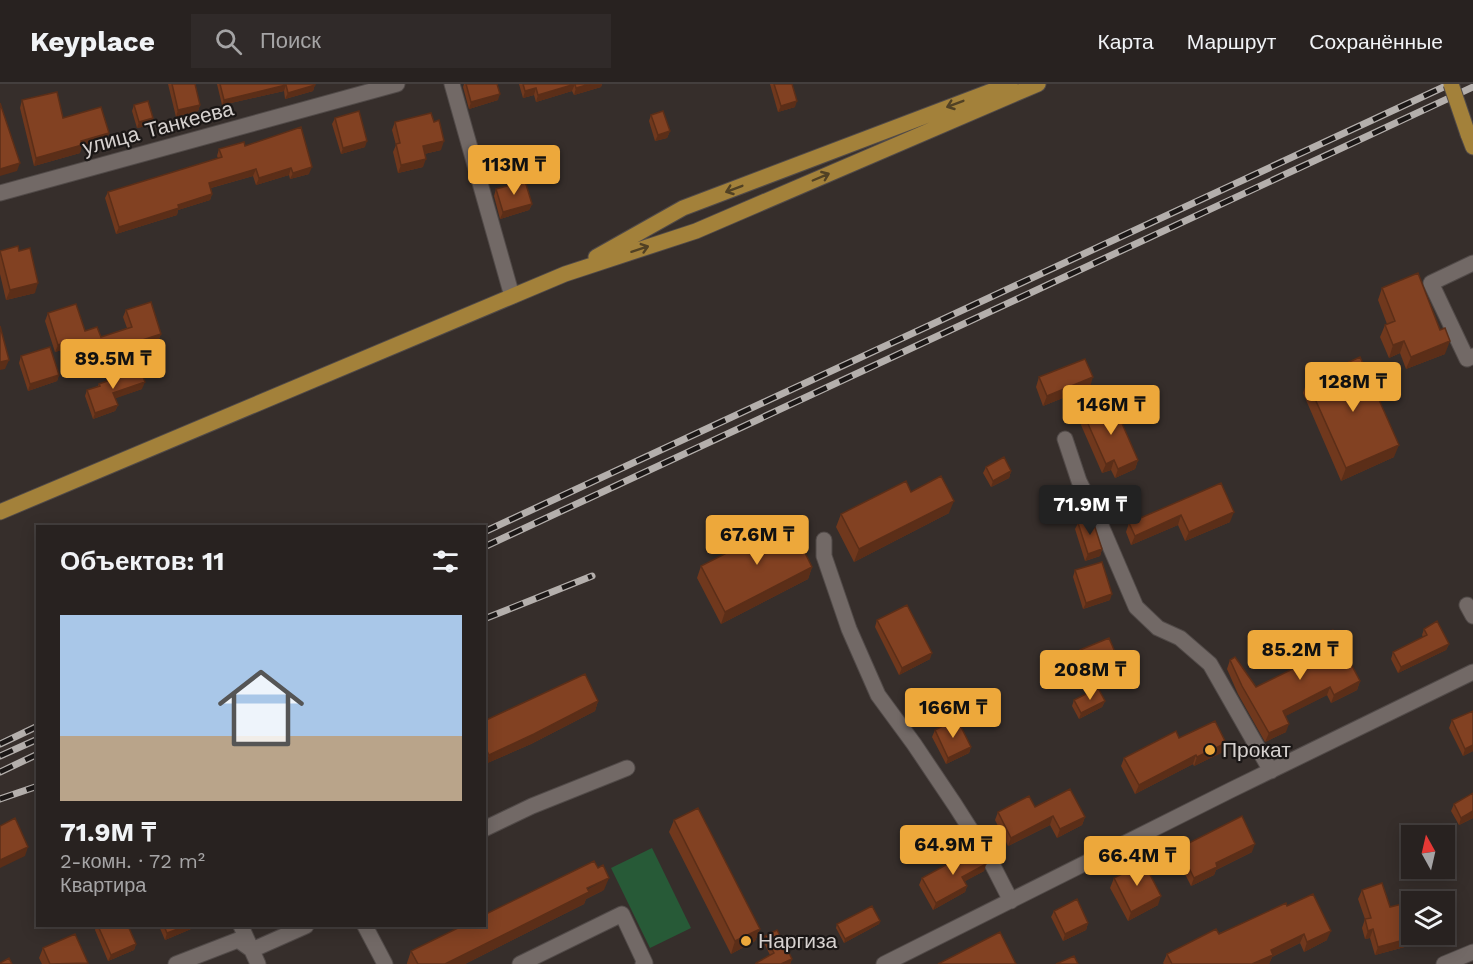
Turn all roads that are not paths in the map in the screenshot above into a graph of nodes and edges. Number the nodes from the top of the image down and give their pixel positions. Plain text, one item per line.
1 (397, 84) edge
2 (452, 84) edge
3 (1010, 84) edge
4 (1038, 84) edge
5 (1451, 84) edge
6 (1470, 140) edge
7 (0, 193) edge
8 (683, 208) junction
9 (696, 231) junction
10 (1473, 263) edge
11 (565, 274) junction
12 (512, 296) junction
13 (1473, 356) edge
14 (1065, 439) dead end
15 (0, 512) edge
16 (824, 540) dead end
17 (1473, 672) edge
18 (627, 768) dead end
19 (1271, 771) junction
20 (486, 829) edge
21 (1011, 901) junction
22 (241, 927) edge
23 (304, 927) edge
24 (366, 927) edge
25 (1473, 952) edge
26 (255, 957) edge
27 (176, 964) edge
28 (385, 964) edge
29 (520, 964) edge
30 (643, 964) edge
31 (884, 964) edge
32 (1444, 964) edge

1 - 7 street, улица Танкеева
2 - 12 street
3 -> 8 main road
9 -> 4 main road
5 - 6 main road, bridge
8 - 9 main road
8 - 11 main road
11 -> 9 main road
10 - 13 street
11 - 12 main road
12 - 15 main road
14 - 19 street
16 - 21 street
17 - 19 street
18 - 20 street
19 - 21 street
21 - 31 street
22 - 26 street
23 - 26 street
24 - 28 street
25 - 32 street
26 - 27 street
29 - 30 street

